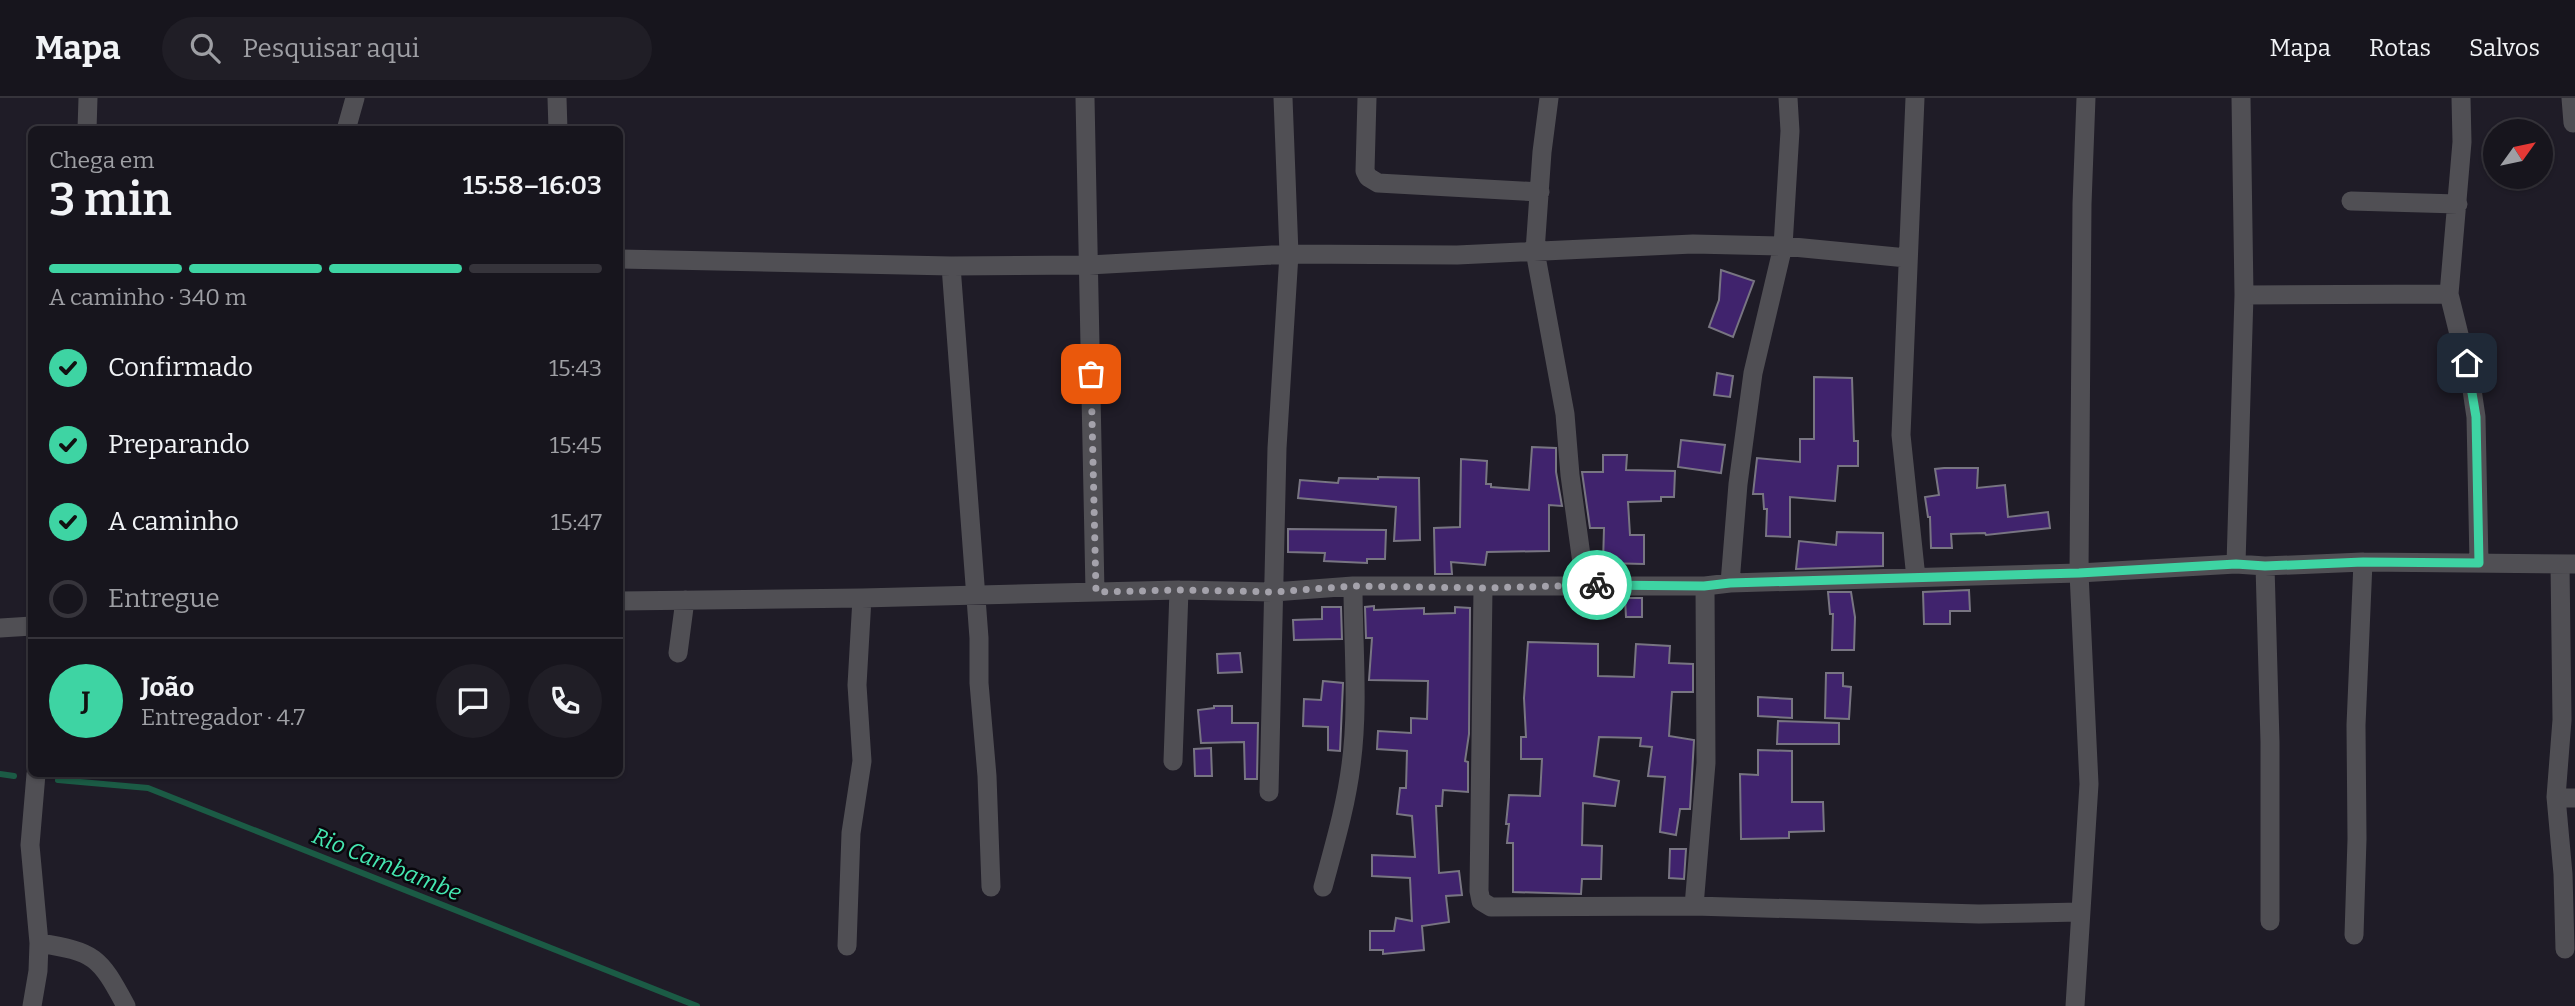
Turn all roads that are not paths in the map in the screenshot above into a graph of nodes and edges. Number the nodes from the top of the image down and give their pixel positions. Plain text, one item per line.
1 (88, 98) edge
2 (355, 98) edge
3 (537, 98) edge
4 (1085, 98) edge
5 (1283, 98) edge
6 (1367, 98) edge
7 (1549, 98) edge
8 (1788, 98) edge
9 (1915, 98) edge
10 (2086, 98) edge
11 (2241, 98) edge
12 (2461, 98) edge
13 (2571, 98) edge
14 (557, 99) edge
15 (2573, 123) dead end
16 (87, 126) edge
17 (347, 126) edge
18 (558, 126) edge
19 (1539, 192) junction
20 (2351, 201) dead end
21 (2458, 204) junction
22 (1783, 246) junction
23 (1535, 251) junction
24 (1289, 254) junction
25 (1907, 258) junction
26 (623, 259) edge
27 (1089, 265) junction
28 (951, 266) junction
29 (2449, 294) junction
30 (2244, 295) junction
31 (2363, 562) junction
32 (2479, 563) junction
33 (2236, 564) junction
34 (2568, 564) edge
35 (2265, 566) junction
36 (2079, 573) junction
37 (1916, 578) junction
38 (1730, 583) junction
39 (1585, 585) junction
40 (1353, 586) junction
41 (1704, 586) junction
42 (1483, 588) junction
43 (1179, 590) junction
44 (1096, 592) junction
45 (1274, 592) junction
46 (974, 594) junction
47 (862, 598) junction
48 (685, 600) junction
49 (623, 601) edge
50 (28, 626) edge
51 (0, 628) edge
52 (678, 653) dead end
53 (1173, 761) dead end
54 (36, 777) edge
55 (1269, 792) dead end
56 (2565, 797) edge
57 (991, 887) dead end
58 (1323, 887) dead end
59 (1694, 906) junction
60 (2080, 912) junction
61 (2270, 921) dead end
62 (2354, 935) dead end
63 (39, 943) junction
64 (847, 946) dead end
65 (2565, 949) dead end
66 (32, 1006) edge
67 (126, 1006) edge
68 (2076, 1006) edge

1 - 16 street
2 - 17 street
3 - 14 street
4 - 27 street
5 - 24 street
6 - 19 street
7 - 19 street
8 - 22 street
9 - 25 street
10 - 36 street
11 - 30 street
12 - 21 street
13 - 15 street
14 - 18 street
19 - 23 street
20 - 21 street
21 - 29 street
22 - 23 street
22 - 25 street
22 - 38 street
23 - 24 street
23 - 39 street
24 - 27 street
24 - 45 street
25 - 37 street
26 - 28 street
27 - 28 street
27 - 44 street
28 - 46 street
29 - 30 street
29 - 32 street
30 - 33 street
31 - 32 street
31 - 35 street
31 - 62 street
32 - 34 street
33 - 35 street
33 - 36 street
34 - 56 street
35 - 61 street
36 - 37 street
36 - 60 street
37 - 38 street
38 - 41 street
39 - 41 street
39 - 42 street
40 - 42 street
40 - 45 street
40 - 58 street
41 - 59 street
42 - 59 street
43 - 44 street
43 - 45 street
43 - 53 street
44 - 46 street
45 - 55 street
46 - 47 street
46 - 57 street
47 - 48 street
47 - 64 street
48 - 49 street
48 - 52 street
50 - 51 street
54 - 63 street
56 - 65 street
59 - 60 street
60 - 68 street
63 - 66 street
63 - 67 street

